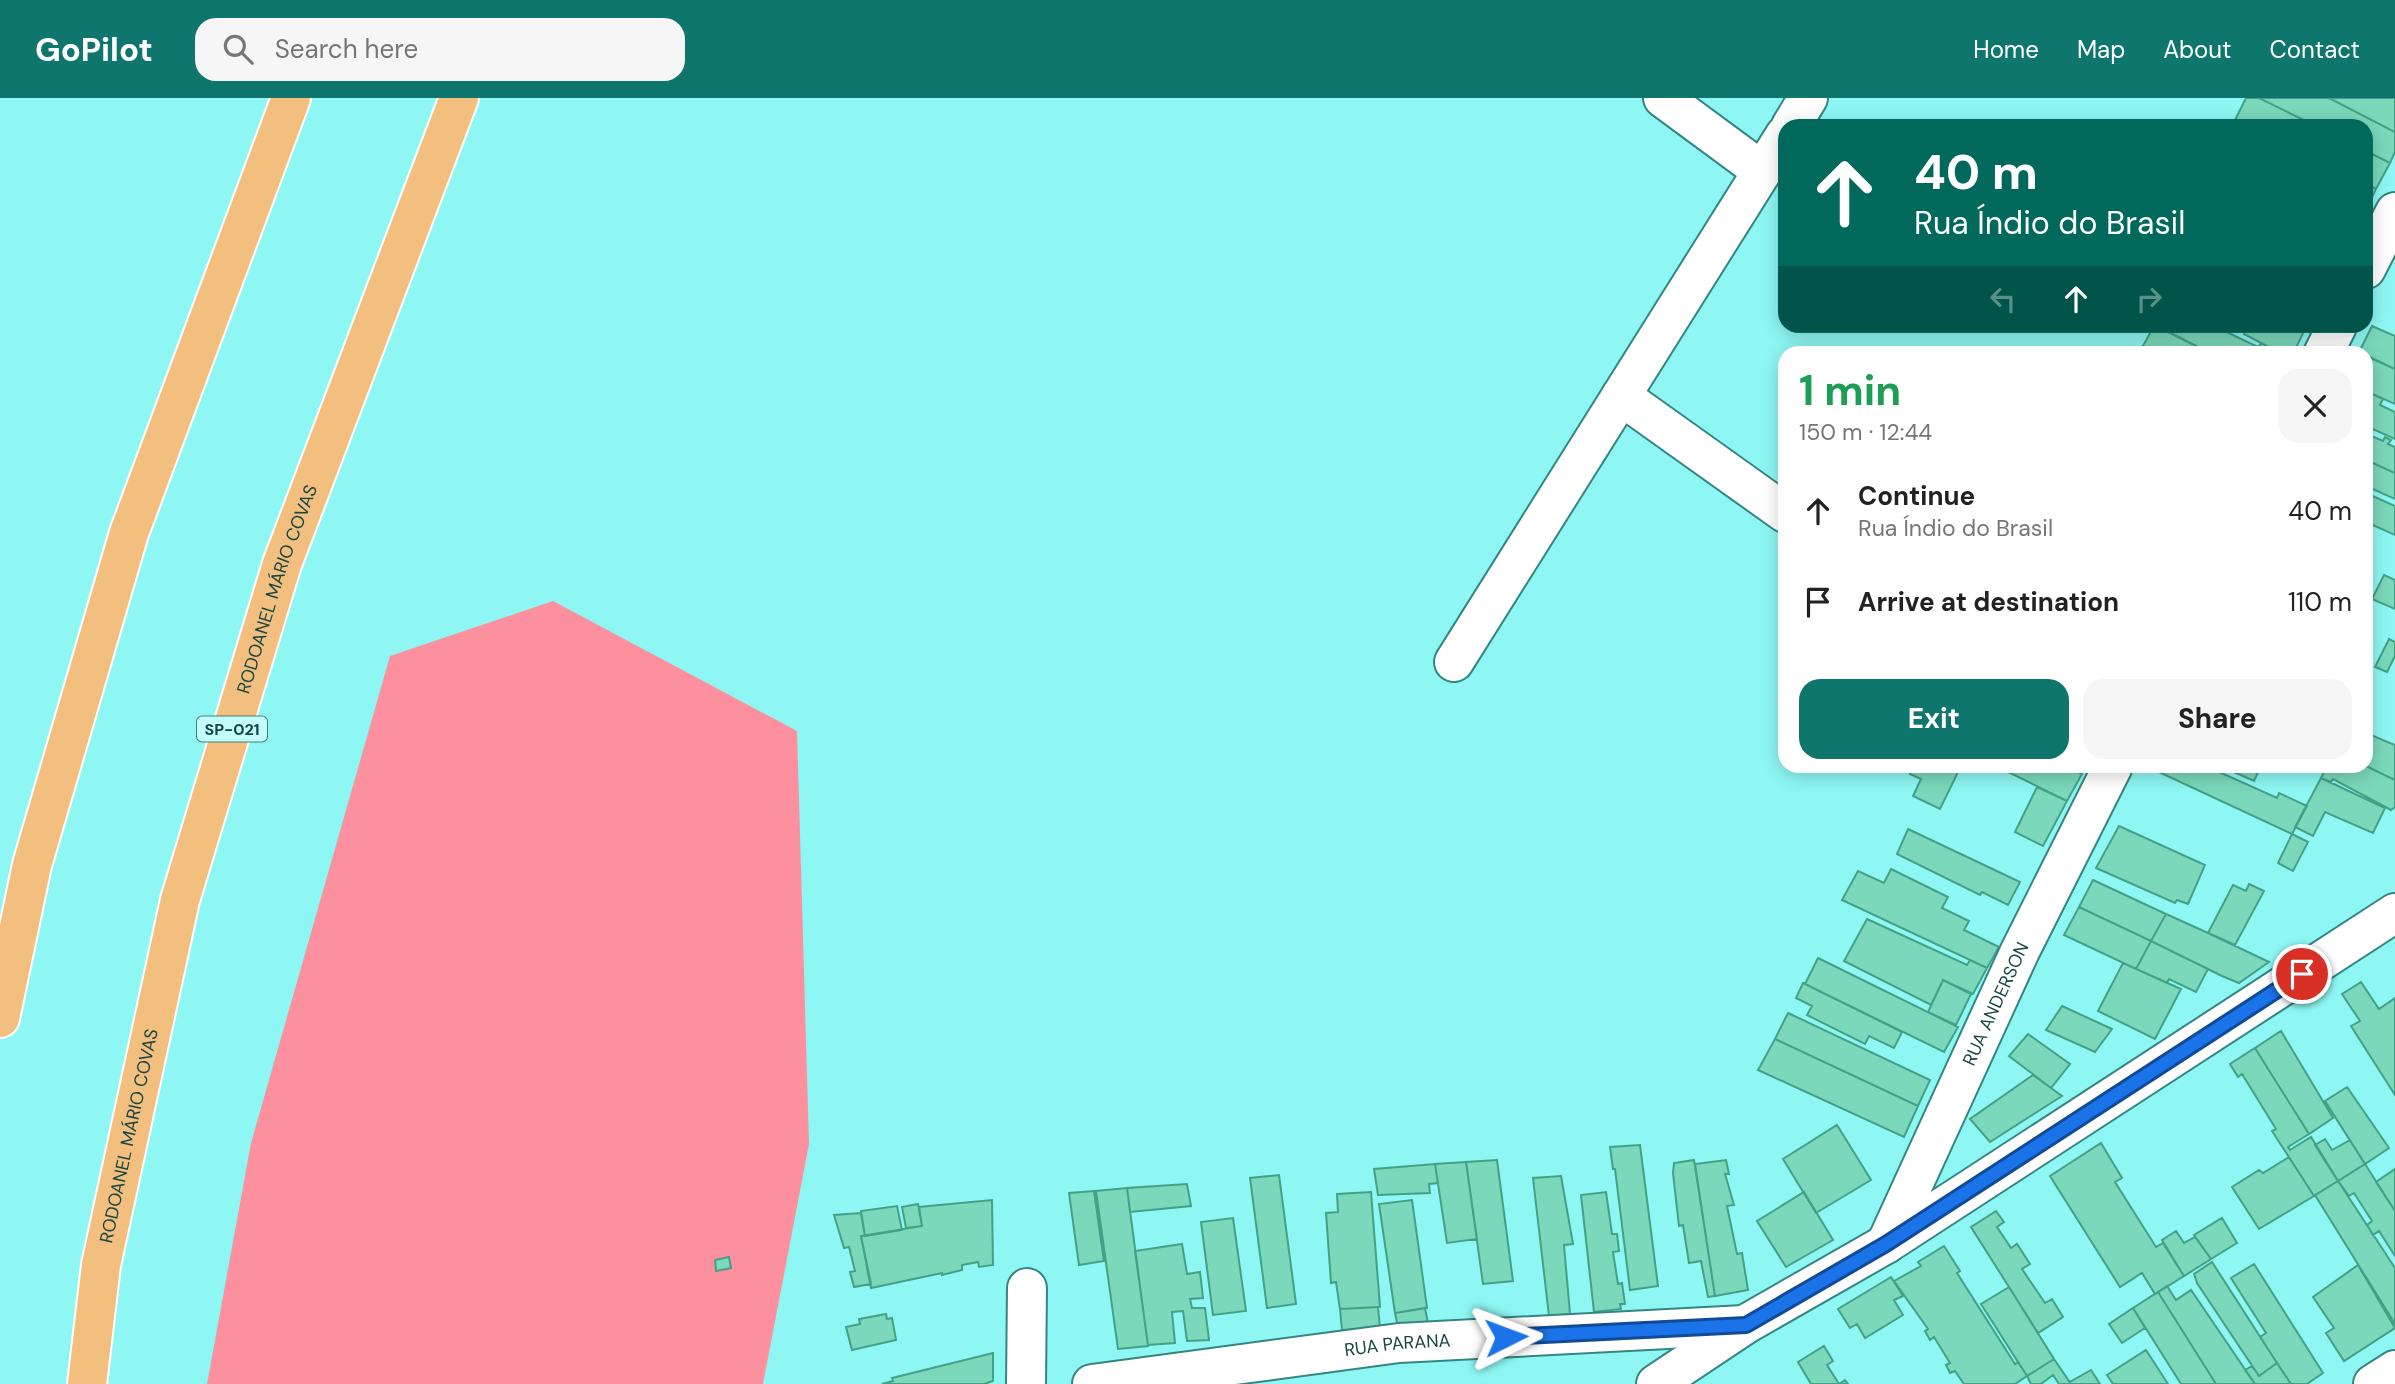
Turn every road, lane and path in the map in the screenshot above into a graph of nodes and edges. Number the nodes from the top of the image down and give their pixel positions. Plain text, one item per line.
1 (290, 98) edge
2 (459, 98) edge
3 (1663, 98) edge
4 (1808, 98) edge
5 (1795, 119) edge
6 (1778, 146) edge
7 (1762, 171) junction
8 (2395, 212) edge
9 (2373, 255) edge
10 (1621, 396) junction
11 (1778, 508) edge
12 (1454, 662) dead end
13 (2109, 773) edge
14 (2395, 913) edge
15 (0, 1018) edge
16 (1886, 1244) junction
17 (1027, 1288) dead end
18 (1746, 1325) junction
19 (2395, 1370) edge
20 (87, 1384) edge
21 (1026, 1384) edge
22 (1092, 1384) edge
23 (1656, 1384) edge
24 (2373, 1384) edge

1 - 15 highway
2 - 20 highway, RODOANEL MÁRIO COVAS / SP-021
3 - 7 street
4 - 5 street
6 - 7 street
7 - 10 street
8 - 9 street
10 - 11 street
10 - 12 street
13 - 16 street, RUA ANDERSON
14 - 16 street
16 - 18 street
17 - 21 street
18 - 22 street, RUA PARANA
18 - 23 street
19 - 24 street

